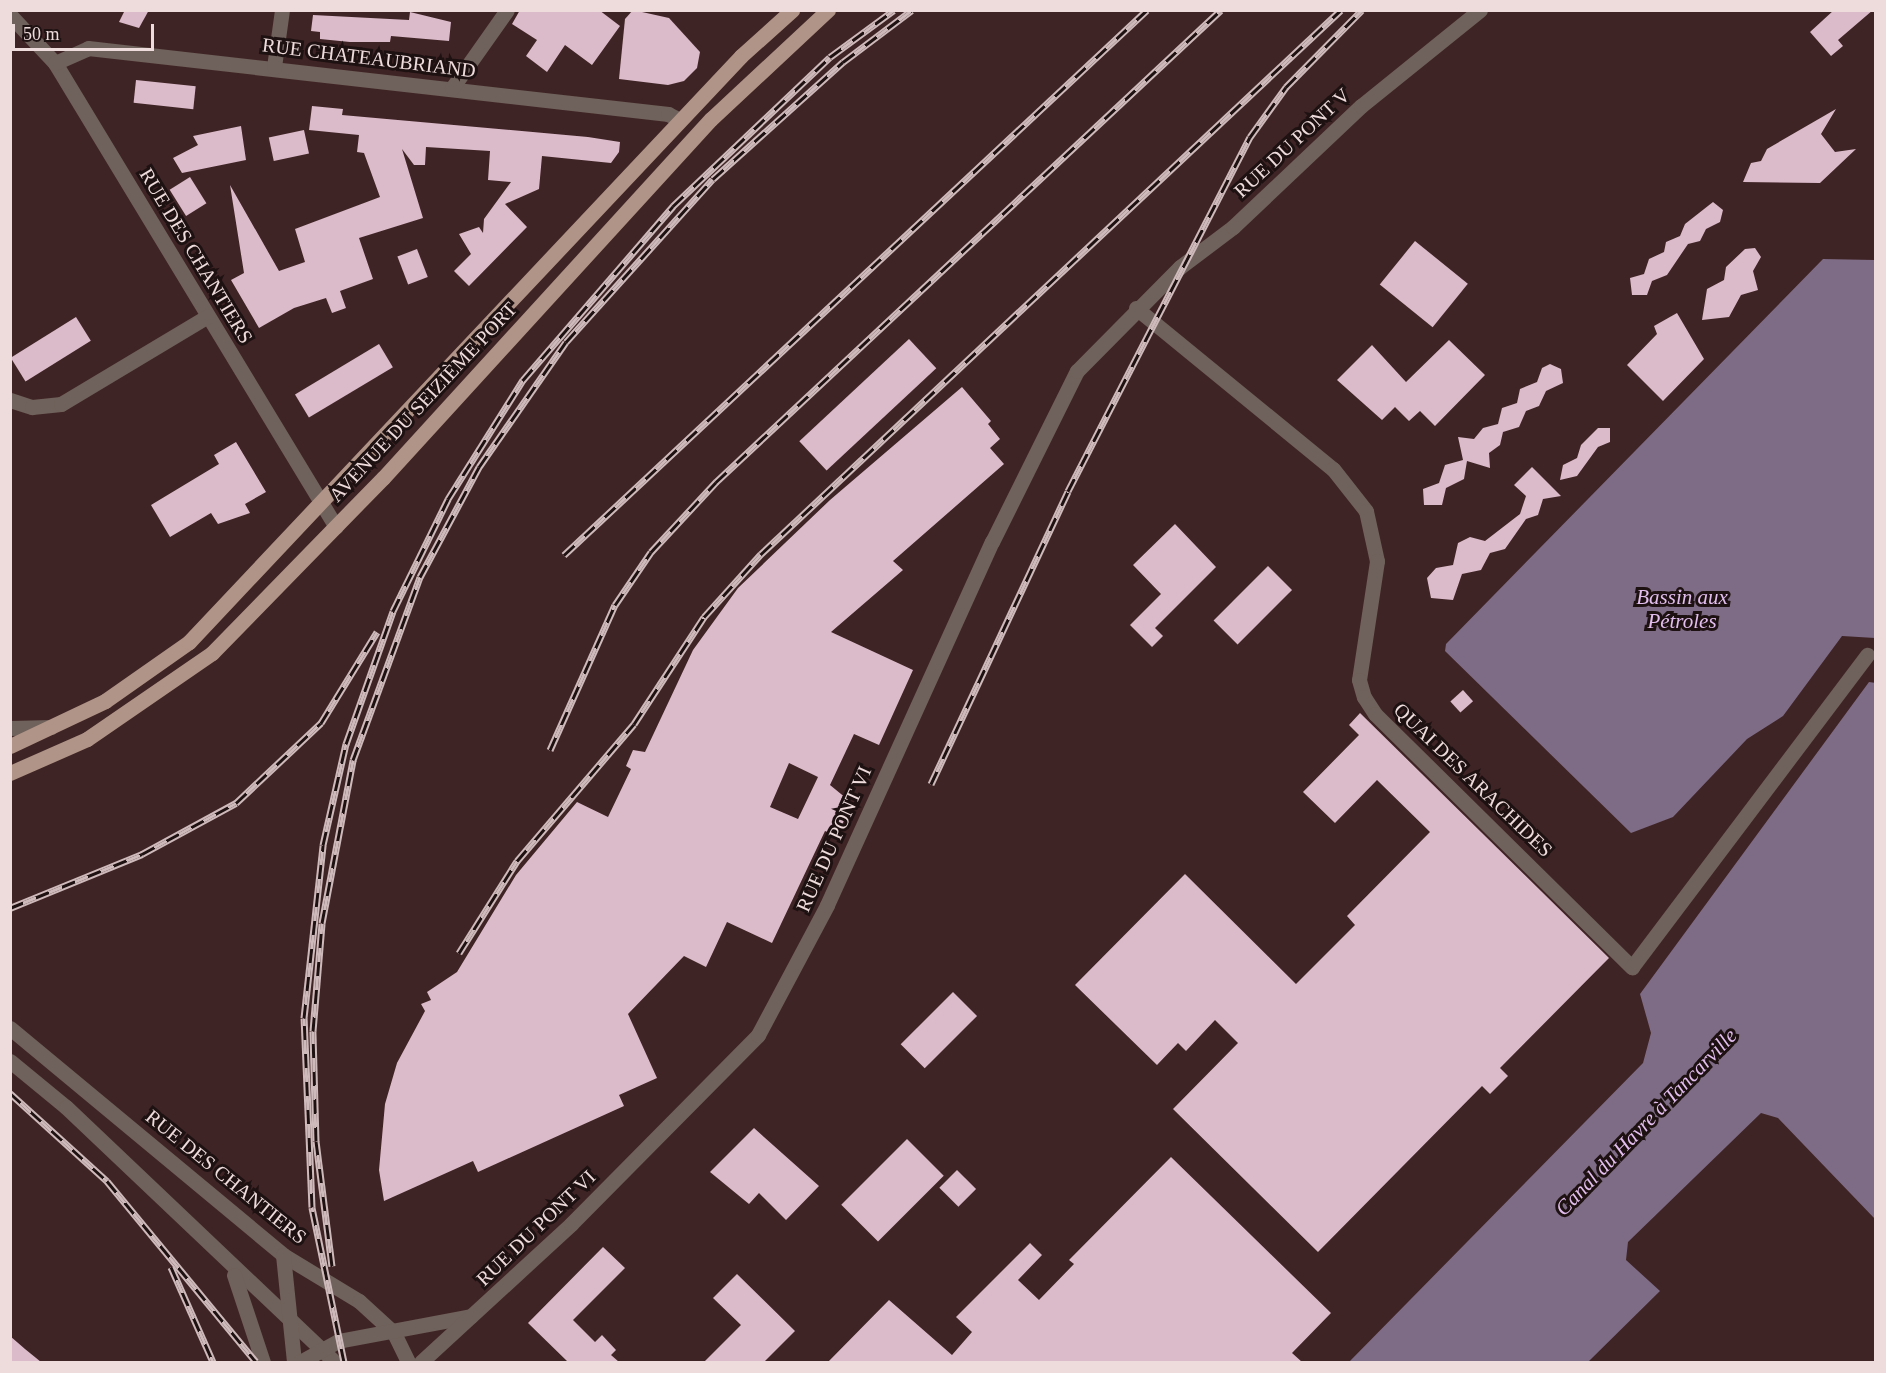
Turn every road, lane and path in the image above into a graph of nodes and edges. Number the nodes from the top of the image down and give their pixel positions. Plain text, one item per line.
1 (282, 10) edge
2 (507, 10) edge
3 (792, 10) edge
4 (828, 10) edge
5 (1480, 10) edge
6 (10, 15) edge
7 (55, 63) junction
8 (274, 67) junction
9 (452, 88) junction
10 (680, 120) junction
11 (1136, 308) junction
12 (208, 316) junction
13 (10, 400) edge
14 (323, 504) junction
15 (336, 526) junction
16 (1867, 655) dead end
17 (51, 727) junction
18 (10, 728) edge
19 (10, 746) edge
20 (10, 772) edge
21 (10, 1028) edge
22 (10, 1061) edge
23 (284, 1255) junction
24 (231, 1269) junction
25 (471, 1316) junction
26 (292, 1327) junction
27 (394, 1333) junction
28 (317, 1350) junction
29 (263, 1362) edge
30 (294, 1362) edge
31 (300, 1362) edge
32 (334, 1362) edge
33 (408, 1362) edge
34 (422, 1362) edge

1 - 8 street
2 - 9 street
3 - 10 main road, AVENUE DU SEIZIÈME PORT
4 - 15 main road, AVENUE DU SEIZIÈME PORT
5 - 11 street, RUE DU PONT V
6 - 7 street, RUE DES CHANTIERS
7 - 8 street, RUE CHATEAUBRIAND
7 - 12 street, RUE DES CHANTIERS
8 - 9 street, RUE CHATEAUBRIAND
9 - 10 street, RUE CHATEAUBRIAND
10 - 14 main road, AVENUE DU SEIZIÈME PORT
11 - 16 street, QUAI DES ARACHIDES
11 - 25 street, RUE DU PONT VI
12 - 13 street
12 - 14 street, RUE DES CHANTIERS
14 - 15 street, RUE DES CHANTIERS
14 - 17 main road, AVENUE DU SEIZIÈME PORT
15 - 20 main road, AVENUE DU SEIZIÈME PORT
17 - 18 street
17 - 19 main road, AVENUE DU SEIZIÈME PORT
21 - 23 street, RUE DES CHANTIERS
22 - 24 street
23 - 26 street
23 - 27 street, RUE DES CHANTIERS
24 - 26 street
24 - 29 street
25 - 27 street
25 - 34 street, RUE DU PONT VI
26 - 28 street
26 - 30 street
27 - 28 street
27 - 33 street, RUE DES CHANTIERS
28 - 31 street
28 - 32 street

